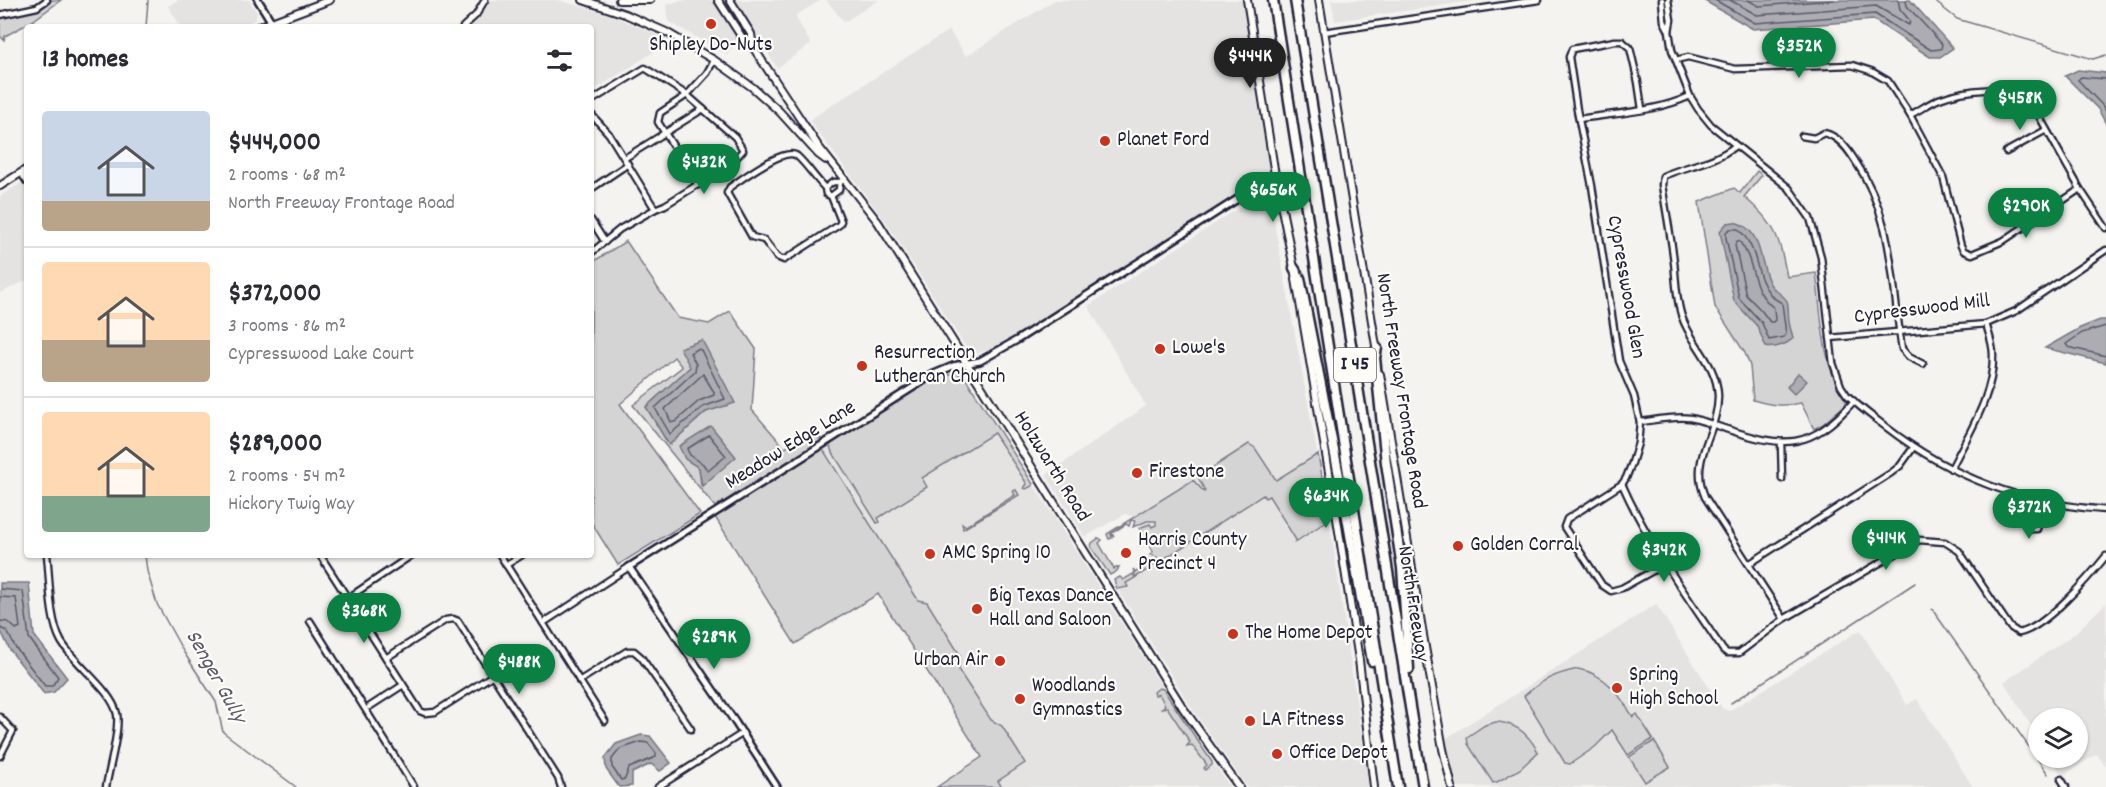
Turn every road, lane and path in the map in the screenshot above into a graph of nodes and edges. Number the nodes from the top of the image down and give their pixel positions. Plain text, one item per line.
1 (32, 0) edge
2 (47, 0) edge
3 (258, 0) edge
4 (330, 0) edge
5 (485, 0) edge
6 (583, 0) edge
7 (619, 0) edge
8 (650, 0) edge
9 (718, 0) edge
10 (1247, 0) edge
11 (1273, 0) edge
12 (1295, 0) edge
13 (1319, 0) edge
14 (1539, 0) edge
15 (1662, 0) edge
16 (1668, 0) edge
17 (731, 1) edge
18 (37, 7) junction
19 (1670, 10) junction
20 (1663, 11) junction
21 (0, 15) edge
22 (273, 24) edge
23 (466, 24) edge
24 (1669, 31) junction
25 (1324, 32) junction
26 (753, 47) junction
27 (714, 60) junction
28 (1676, 60) junction
29 (687, 94) junction
30 (1690, 96) junction
31 (594, 99) edge
32 (703, 109) junction
33 (1642, 109) junction
34 (1910, 115) junction
35 (594, 118) edge
36 (1579, 119) junction
37 (596, 121) junction
38 (594, 124) edge
39 (2046, 130) junction
40 (665, 133) junction
41 (1802, 136) dead end
42 (1735, 146) junction
43 (2006, 152) dead end
44 (625, 158) junction
45 (628, 165) junction
46 (833, 165) junction
47 (24, 170) edge
48 (1275, 175) junction
49 (842, 181) junction
50 (698, 185) junction
51 (0, 186) edge
52 (594, 187) edge
53 (825, 188) junction
54 (2080, 189) junction
55 (831, 196) junction
56 (655, 209) junction
57 (594, 225) edge
58 (2106, 228) edge
59 (605, 242) junction
60 (2106, 250) edge
61 (594, 251) edge
62 (1294, 268) junction
63 (1986, 324) junction
64 (1899, 332) junction
65 (1830, 338) junction
66 (1377, 348) junction
67 (967, 363) junction
68 (1923, 364) dead end
69 (1854, 401) junction
70 (1640, 422) junction
71 (1712, 424) junction
72 (1781, 443) junction
73 (1913, 448) junction
74 (1951, 469) junction
75 (1782, 479) dead end
76 (1622, 484) junction
77 (2031, 499) junction
78 (2044, 503) junction
79 (2106, 510) edge
80 (2106, 556) edge
81 (47, 558) edge
82 (322, 558) edge
83 (408, 558) edge
84 (502, 558) edge
85 (517, 558) edge
86 (1665, 564) junction
87 (1749, 564) junction
88 (506, 565) junction
89 (629, 567) junction
90 (348, 598) junction
91 (1784, 619) junction
92 (310, 621) dead end
93 (543, 622) junction
94 (386, 658) junction
95 (493, 675) junction
96 (1380, 677) junction
97 (579, 681) junction
98 (404, 686) junction
99 (369, 707) dead end
100 (0, 717) edge
101 (604, 721) dead end
102 (691, 729) dead end
103 (1414, 729) junction
104 (743, 733) junction
105 (0, 756) edge
106 (2061, 779) dead end
107 (106, 787) edge
108 (414, 787) edge
109 (561, 787) edge
110 (657, 787) edge
111 (777, 787) edge
112 (1239, 787) edge
113 (1374, 787) edge
114 (1398, 787) edge
115 (1423, 787) edge
116 (1452, 787) edge
117 (2066, 787) edge

1 - 18 street
2 - 18 street
3 - 22 street
4 - 22 main road
5 - 23 street
6 - 27 main road
7 - 8 main road
9 - 26 main road, Holzwarth Road
10 - 48 main road
11 - 96 highway, North Freeway / I 45
12 - 103 highway, North Freeway / I 45
13 - 25 main road, North Freeway Frontage Road
14 - 25 street
15 - 20 street
16 - 19 street
17 - 26 main road, Holzwarth Road
18 - 21 street
19 - 20 street
19 - 24 street
20 - 24 street
24 - 28 street
25 - 66 main road, North Freeway Frontage Road
26 - 46 main road, Holzwarth Road
27 - 29 street
27 - 46 main road
28 - 30 street
28 - 34 street
29 - 31 street
29 - 32 street
29 - 40 street
30 - 33 street
30 - 42 street
32 - 40 street
32 - 50 street
33 - 36 street
33 - 36 street, Cypresswood Glen
34 - 39 street
34 - 54 street
35 - 37 street
36 - 70 street, Cypresswood Glen
37 - 38 street
37 - 44 street
39 - 43 street
39 - 54 street
40 - 44 street
40 - 50 street
41 - 64 street
42 - 65 street
42 - 71 street
44 - 45 street
45 - 52 street
45 - 56 street
46 - 49 main road, Holzwarth Road
47 - 51 main road
48 - 62 main road
48 - 67 street, Meadow Edge Lane
49 - 53 street
49 - 55 street
49 - 67 main road, Holzwarth Road
50 - 56 street
53 - 55 street
53 - 55 street
54 - 58 street
56 - 59 street
57 - 59 street
59 - 61 street
60 - 63 street, Cypresswood Mill
62 - 96 highway
62 - 113 main road
63 - 64 street, Cypresswood Mill
63 - 74 street
64 - 65 street, Cypresswood Mill
64 - 68 street
65 - 69 street
66 - 103 highway
66 - 116 main road, North Freeway Frontage Road
67 - 89 street, Meadow Edge Lane
67 - 112 main road, Holzwarth Road
69 - 72 street
69 - 73 street
70 - 71 street
70 - 76 street, Cypresswood Glen
71 - 72 street
71 - 87 street
72 - 75 street
73 - 74 street
73 - 87 street
74 - 77 street
76 - 86 street
76 - 86 street
77 - 78 street
77 - 78 street
78 - 79 street
80 - 91 street
81 - 107 street
82 - 90 street
83 - 90 street
84 - 88 street
85 - 88 street
86 - 91 street
87 - 91 street
88 - 93 street
89 - 93 street, Meadow Edge Lane
89 - 104 street
90 - 94 street
92 - 108 street
93 - 97 street
94 - 95 street
94 - 98 street
95 - 98 street
95 - 109 street
96 - 114 highway, North Freeway / I 45
97 - 101 street
97 - 102 street
98 - 99 street
100 - 105 street
103 - 115 highway, North Freeway / I 45
104 - 110 street
104 - 111 street
106 - 117 street

